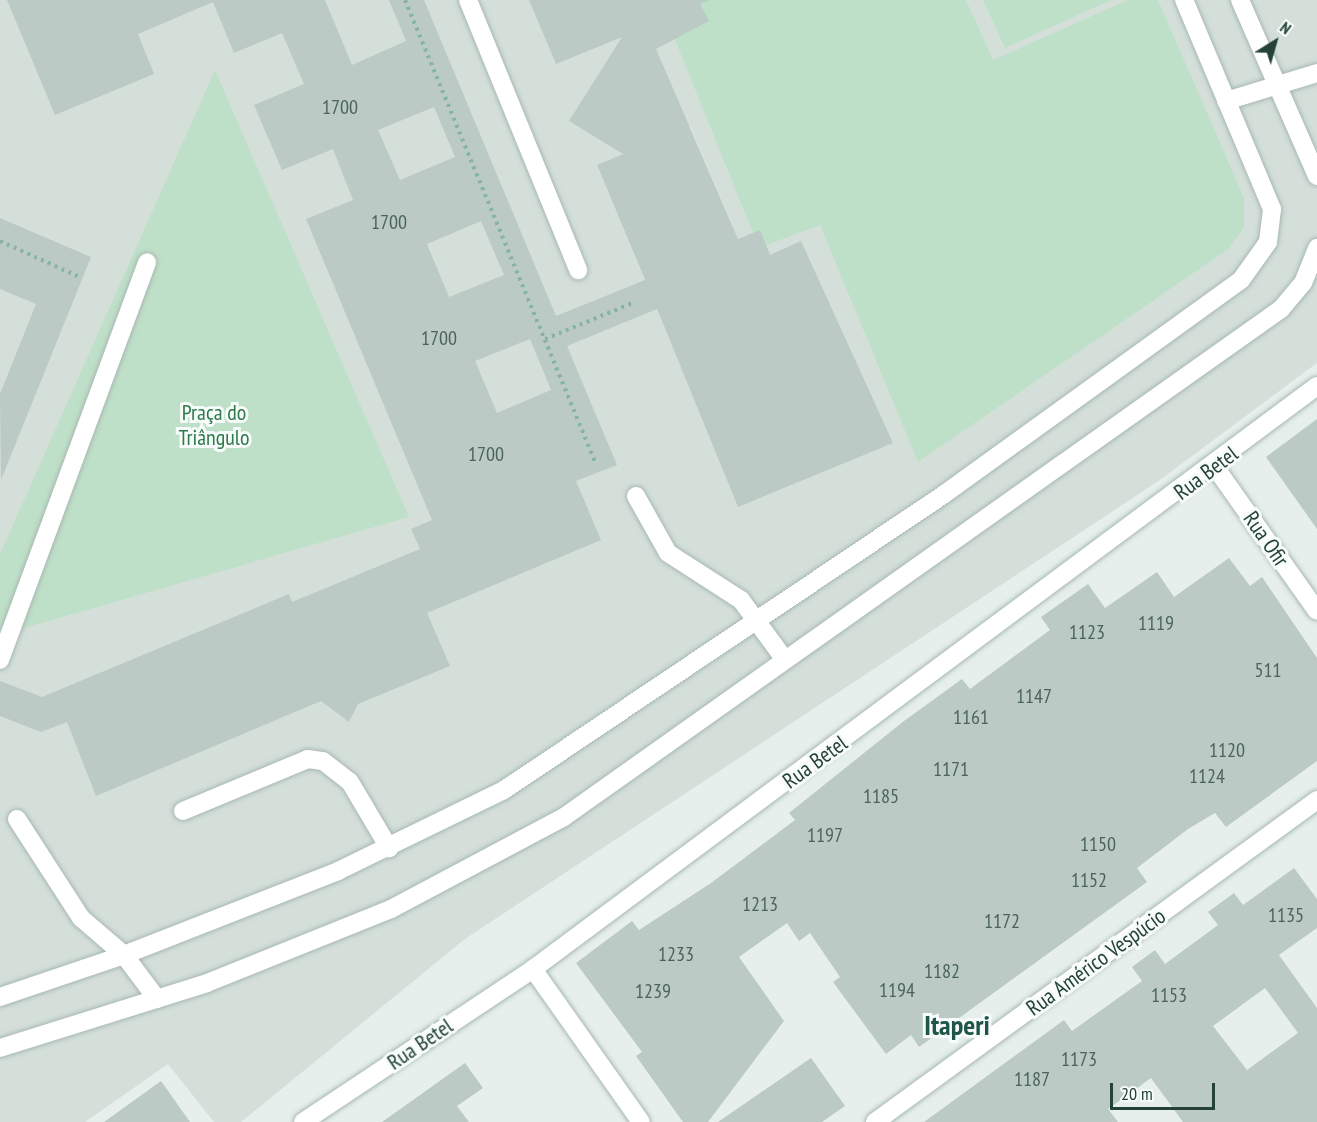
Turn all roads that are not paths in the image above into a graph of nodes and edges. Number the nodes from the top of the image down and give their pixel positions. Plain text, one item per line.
1 (468, 0) edge
2 (1184, 0) edge
3 (1240, 0) edge
4 (1317, 74) edge
5 (1277, 83) junction
6 (1226, 101) junction
7 (1317, 176) edge
8 (1317, 248) edge
9 (147, 262) dead end
10 (578, 270) dead end
11 (1317, 387) edge
12 (1215, 467) junction
13 (636, 496) dead end
14 (1317, 611) edge
15 (758, 621) junction
16 (0, 660) edge
17 (784, 660) junction
18 (1317, 800) edge
19 (183, 811) dead end
20 (17, 819) dead end
21 (389, 848) junction
22 (124, 956) junction
23 (533, 969) junction
24 (0, 996) edge
25 (157, 999) junction
26 (0, 1048) edge
27 (303, 1122) edge
28 (641, 1122) edge
29 (875, 1122) edge

1 - 10 street
2 - 6 street
3 - 5 street
4 - 5 street
5 - 6 street
5 - 7 street
6 - 15 street
8 - 17 street
9 - 16 street
11 - 12 street, Rua Betel
12 - 14 street, Rua Ofir
12 - 23 street, Rua Betel
13 - 15 street
15 - 17 street
15 - 21 street
17 - 25 street
18 - 29 street, Rua Américo Vespúcio
19 - 21 street
20 - 22 street
21 - 22 street
22 - 24 street
22 - 25 street
23 - 27 street, Rua Betel
23 - 28 street
25 - 26 street

